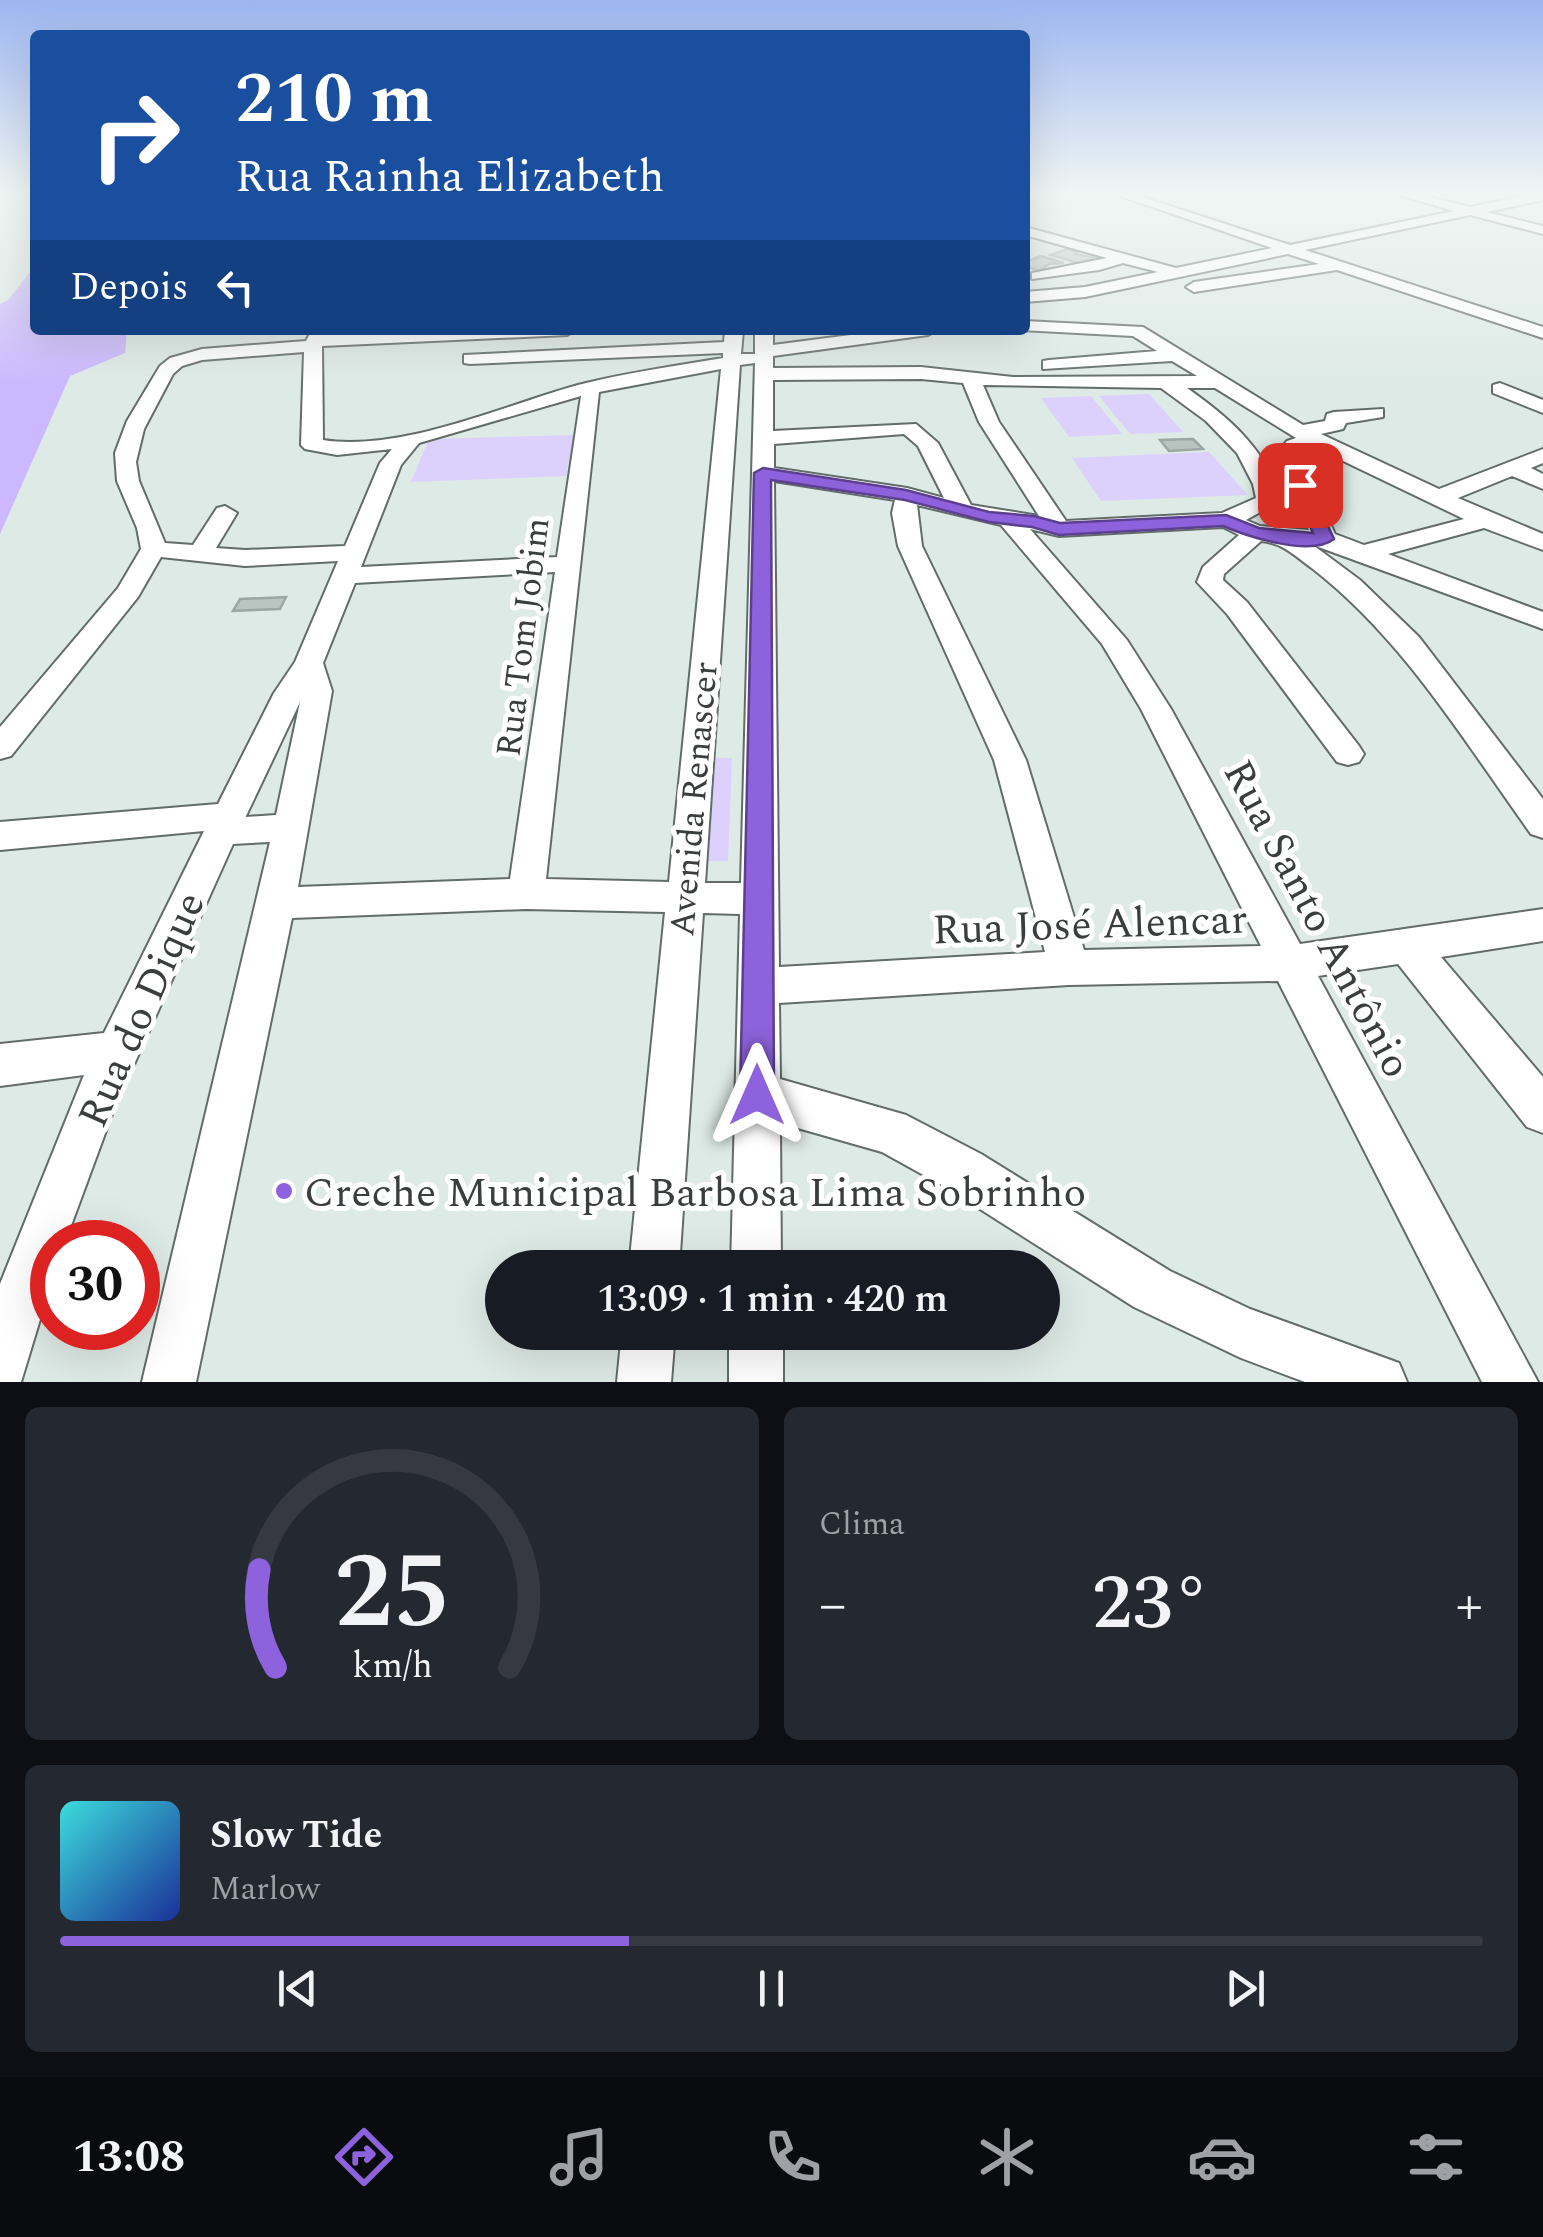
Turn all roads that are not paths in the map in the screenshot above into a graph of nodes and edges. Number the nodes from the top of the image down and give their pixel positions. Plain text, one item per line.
1 (1117, 256) edge
2 (1251, 256) edge
3 (1313, 256) edge
4 (1122, 258) junction
5 (1340, 266) junction
6 (1178, 273) junction
7 (1031, 274) edge
8 (1182, 290) dead end
9 (1085, 292) junction
10 (1049, 296) junction
11 (1030, 297) edge
12 (1064, 308) junction
13 (1030, 309) edge
14 (1030, 326) edge
15 (1096, 327) junction
16 (1543, 333) edge
17 (410, 335) edge
18 (884, 335) edge
19 (316, 338) edge
20 (179, 342) dead end
21 (750, 350) edge
22 (1175, 355) junction
23 (470, 358) dead end
24 (1006, 369) dead end
25 (971, 380) junction
26 (1164, 382) junction
27 (1216, 382) junction
28 (1500, 388) dead end
29 (589, 389) junction
30 (1543, 407) edge
31 (1376, 412) dead end
32 (763, 438) junction
33 (1302, 440) junction
34 (410, 441) junction
35 (1245, 449) junction
36 (1543, 455) edge
37 (1510, 467) junction
38 (763, 473) junction
39 (1543, 482) edge
40 (906, 495) junction
41 (1438, 498) junction
42 (962, 510) junction
43 (225, 513) dead end
44 (1009, 520) junction
45 (1226, 520) junction
46 (1486, 520) junction
47 (1059, 529) junction
48 (1254, 533) junction
49 (1289, 539) junction
50 (1325, 539) junction
51 (1543, 543) edge
52 (153, 548) junction
53 (1363, 553) junction
54 (199, 555) junction
55 (348, 564) junction
56 (570, 564) junction
57 (1543, 621) edge
58 (309, 663) junction
59 (0, 748) edge
60 (1348, 754) dead end
61 (225, 824) junction
62 (1543, 825) edge
63 (290, 828) junction
64 (0, 836) edge
65 (526, 894) junction
66 (684, 899) junction
67 (758, 899) junction
68 (276, 904) junction
69 (1543, 925) edge
70 (1408, 947) junction
71 (1289, 963) junction
72 (1069, 968) junction
73 (758, 986) junction
74 (118, 1051) junction
75 (0, 1065) edge
76 (757, 1095) junction
77 (1543, 1111) edge
78 (655, 1250) edge
79 (756, 1250) edge
80 (647, 1350) edge
81 (756, 1350) edge
82 (0, 1368) edge
83 (168, 1382) edge
84 (644, 1382) edge
85 (756, 1382) edge
86 (1380, 1382) edge
87 (1512, 1382) edge

1 - 4 street
2 - 6 street
3 - 5 street
4 - 6 street
4 - 7 street
5 - 8 street
5 - 16 street
6 - 9 street
7 - 9 street
9 - 10 street
10 - 11 street
10 - 12 street
12 - 13 street
12 - 15 street
14 - 15 street
15 - 22 street
17 - 19 street
18 - 21 street
19 - 20 street
19 - 34 street
19 - 52 street
21 - 23 street
21 - 25 street
21 - 29 street
21 - 32 street, Avenida Renascer
21 - 66 street, Avenida Renascer
22 - 24 street
22 - 27 street
25 - 26 street
25 - 47 street
26 - 27 street
26 - 35 street
27 - 33 street
28 - 30 street
29 - 34 street
29 - 56 street, Rua Tom Jobim
31 - 33 street
32 - 38 street, Avenida Renascer
32 - 42 street
33 - 35 street
33 - 41 street
33 - 50 street
34 - 55 street, Rua do Dique
35 - 45 street
36 - 37 street
37 - 39 street
37 - 41 street
38 - 40 street
38 - 67 street, Avenida Renascer
40 - 42 street
40 - 72 street
41 - 46 street
42 - 44 street
43 - 54 street
44 - 47 street
44 - 71 street, Rua Santo Antônio
45 - 47 street
45 - 48 street
46 - 51 street
46 - 53 street
48 - 49 street
48 - 60 street
49 - 50 street
49 - 62 street
50 - 53 street
52 - 54 street
52 - 59 street
53 - 57 street
54 - 55 street
55 - 56 street
55 - 58 street, Rua do Dique
56 - 65 street, Rua Tom Jobim
58 - 61 street, Rua do Dique
58 - 63 street, Rua do Dique
61 - 63 street
61 - 64 street
61 - 74 street, Rua do Dique
63 - 68 street, Rua do Dique
65 - 66 street
65 - 68 street
66 - 67 street
66 - 78 street, Avenida Renascer
67 - 73 street, Avenida Renascer
68 - 83 street, Rua do Dique
69 - 70 street, Rua José Alencar
70 - 71 street, Rua José Alencar
70 - 77 street
71 - 72 street, Rua José Alencar
71 - 87 street, Rua Santo Antônio
72 - 73 street, Rua José Alencar
73 - 76 street, Avenida Renascer
74 - 75 street
74 - 82 street, Rua do Dique
76 - 79 street, Avenida Renascer
76 - 86 street
80 - 84 street
81 - 85 street

